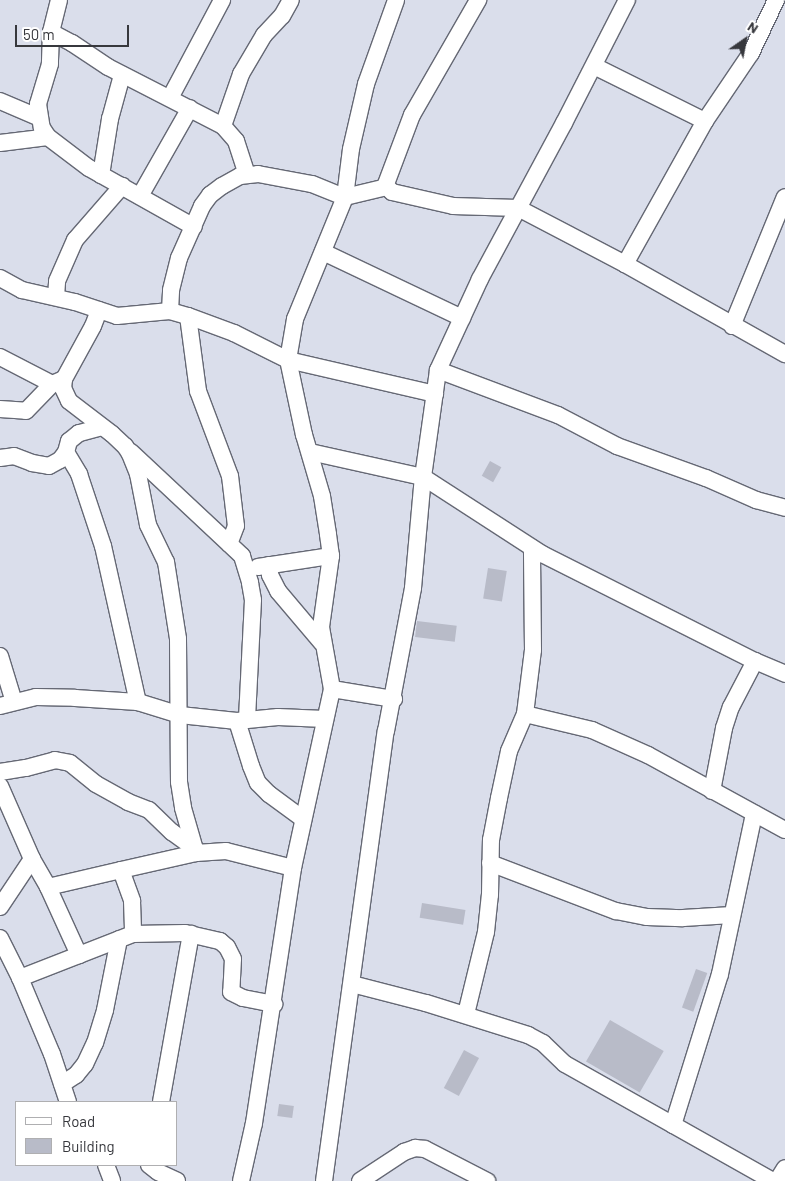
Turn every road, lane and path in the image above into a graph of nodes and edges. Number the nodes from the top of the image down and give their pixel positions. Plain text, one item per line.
1 (59, 0) edge
2 (222, 0) edge
3 (291, 0) edge
4 (396, 0) edge
5 (478, 0) edge
6 (626, 0) edge
7 (776, 0) edge
8 (51, 32) junction
9 (594, 66) junction
10 (122, 75) junction
11 (170, 98) junction
12 (0, 102) edge
13 (190, 108) junction
14 (40, 118) junction
15 (705, 121) junction
16 (222, 126) junction
17 (48, 137) junction
18 (0, 143) edge
19 (248, 174) junction
20 (101, 175) junction
21 (122, 186) junction
22 (387, 187) junction
23 (140, 196) junction
24 (345, 197) junction
25 (785, 197) edge
26 (518, 208) junction
27 (194, 227) junction
28 (323, 252) junction
29 (625, 264) junction
30 (0, 278) edge
31 (56, 298) junction
32 (99, 310) junction
33 (170, 312) junction
34 (188, 316) junction
35 (462, 318) junction
36 (732, 326) junction
37 (785, 354) edge
38 (0, 357) edge
39 (288, 360) junction
40 (438, 370) junction
41 (58, 382) junction
42 (435, 394) junction
43 (0, 409) edge
44 (102, 427) junction
45 (126, 446) junction
46 (66, 452) junction
47 (310, 452) junction
48 (0, 458) edge
49 (423, 478) junction
50 (785, 508) edge
51 (229, 544) junction
52 (532, 548) junction
53 (331, 556) junction
54 (269, 565) junction
55 (246, 569) junction
56 (322, 643) junction
57 (0, 656) edge
58 (755, 661) junction
59 (785, 674) edge
60 (332, 690) junction
61 (394, 699) junction
62 (138, 702) junction
63 (7, 704) edge
64 (525, 714) junction
65 (180, 715) junction
66 (325, 719) junction
67 (242, 721) junction
68 (0, 772) edge
69 (0, 786) edge
70 (712, 791) junction
71 (754, 814) junction
72 (303, 819) junction
73 (783, 824) edge
74 (195, 851) junction
75 (32, 859) junction
76 (490, 864) junction
77 (293, 868) junction
78 (121, 870) junction
79 (48, 888) junction
80 (0, 907) edge
81 (732, 915) junction
82 (191, 934) junction
83 (126, 936) junction
84 (0, 938) edge
85 (79, 955) junction
86 (20, 978) junction
87 (352, 984) junction
88 (274, 1004) junction
89 (466, 1014) junction
90 (62, 1084) junction
91 (68, 1101) edge
92 (160, 1101) edge
93 (673, 1125) junction
94 (106, 1166) edge
95 (150, 1166) edge
96 (785, 1168) edge
97 (112, 1181) edge
98 (178, 1181) edge
99 (241, 1181) edge
100 (324, 1181) edge
101 (360, 1181) edge
102 (487, 1181) edge
103 (775, 1181) edge

1 - 8 street
2 - 11 street
3 - 16 street
4 - 24 street
5 - 22 street
6 - 9 street
7 - 15 street
8 - 10 street
8 - 14 street
9 - 15 street
9 - 26 street
10 - 11 street
10 - 20 street
11 - 13 street
12 - 14 street
13 - 16 street
13 - 23 street
14 - 17 street
15 - 29 street
16 - 19 street
17 - 18 street
17 - 20 street
19 - 24 street
19 - 27 street
20 - 21 street
21 - 23 street
21 - 31 street
22 - 24 street
22 - 26 street
23 - 27 street
24 - 28 street
25 - 36 street
26 - 29 street
26 - 35 street
27 - 33 street
28 - 35 street
28 - 39 street
29 - 36 street
30 - 31 street
31 - 32 street
32 - 33 street
32 - 41 street
33 - 34 street
34 - 39 street
34 - 51 street
35 - 40 street
36 - 37 street
38 - 41 street
39 - 42 street
39 - 47 street
40 - 42 street
40 - 50 street
41 - 43 street
41 - 44 street
42 - 49 street
44 - 45 street
44 - 46 street
45 - 51 street
45 - 65 street
46 - 48 street
46 - 62 street
47 - 49 street
47 - 53 street
49 - 52 street
49 - 61 street
51 - 55 street
52 - 58 street
52 - 64 street
53 - 54 street
53 - 56 street
54 - 55 street
54 - 56 street
55 - 67 street
56 - 60 street
57 - 63 street
58 - 59 street
58 - 70 street
60 - 61 street
60 - 66 street
61 - 87 street
62 - 63 street
62 - 65 street
64 - 70 street
64 - 76 street
65 - 67 street
65 - 74 street
66 - 67 street
66 - 72 street
67 - 72 street
68 - 74 street
69 - 75 street
70 - 71 street
71 - 73 street
71 - 81 street
72 - 77 street
74 - 77 street
74 - 78 street
75 - 79 street
75 - 80 street
76 - 81 street
76 - 89 street
77 - 88 street
78 - 79 street
78 - 83 street
79 - 85 street
81 - 93 street
82 - 83 street
82 - 88 street
82 - 92 street
83 - 85 street
83 - 90 street
84 - 86 street
85 - 86 street
86 - 90 street
87 - 89 street
87 - 100 street
88 - 99 street
89 - 93 street
90 - 91 street
93 - 103 street
94 - 97 street
95 - 98 street
96 - 103 street
101 - 102 street

